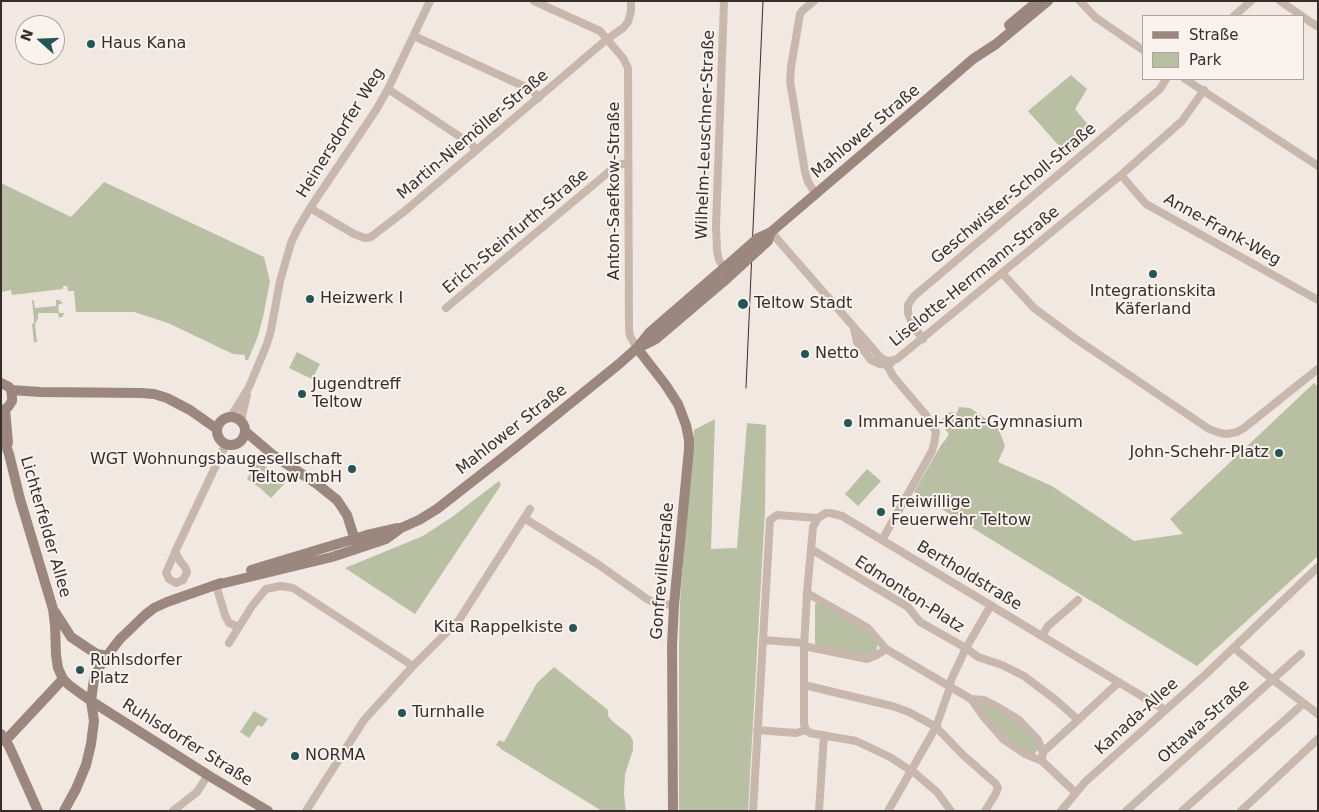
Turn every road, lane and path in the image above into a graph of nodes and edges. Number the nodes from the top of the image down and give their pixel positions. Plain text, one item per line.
1 (430, 1) edge
2 (534, 1) edge
3 (631, 1) edge
4 (724, 1) edge
5 (814, 1) edge
6 (1038, 1) edge
7 (1048, 1) edge
8 (1080, 1) edge
9 (1251, 1) edge
10 (1280, 1) edge
11 (1235, 15) edge
12 (1301, 15) edge
13 (1304, 17) edge
14 (1318, 27) edge
15 (414, 36) junction
16 (606, 40) junction
17 (1142, 49) edge
18 (980, 54) junction
19 (1165, 80) edge
20 (1187, 80) edge
21 (388, 89) junction
22 (1204, 90) junction
23 (539, 98) junction
24 (477, 150) junction
25 (628, 163) junction
26 (1318, 166) edge
27 (1121, 175) junction
28 (816, 194) junction
29 (310, 208) junction
30 (771, 232) junction
31 (724, 268) junction
32 (1002, 273) junction
33 (1318, 300) edge
34 (446, 308) dead end
35 (854, 328) junction
36 (923, 338) junction
37 (637, 348) junction
38 (897, 359) junction
39 (887, 365) junction
40 (1318, 369) edge
41 (1, 383) edge
42 (11, 390) junction
43 (40, 392) junction
44 (6, 407) edge
45 (228, 421) junction
46 (1, 432) edge
47 (243, 437) junction
48 (226, 444) junction
49 (9, 454) junction
50 (530, 508) dead end
51 (524, 518) junction
52 (818, 518) junction
53 (882, 540) junction
54 (356, 544) junction
55 (811, 549) junction
56 (175, 552) dead end
57 (1318, 567) edge
58 (216, 585) junction
59 (807, 593) junction
60 (1078, 600) dead end
61 (674, 605) junction
62 (991, 605) junction
63 (53, 609) junction
64 (239, 627) junction
65 (1042, 636) junction
66 (763, 640) junction
67 (229, 643) dead end
68 (804, 645) junction
69 (966, 648) junction
70 (1234, 648) junction
71 (886, 649) junction
72 (1301, 654) dead end
73 (106, 656) junction
74 (413, 666) junction
75 (63, 679) junction
76 (1272, 679) junction
77 (1119, 682) junction
78 (804, 685) junction
79 (950, 687) junction
80 (971, 699) junction
81 (91, 701) junction
82 (1304, 704) junction
83 (1165, 710) junction
84 (1318, 714) edge
85 (1078, 720) junction
86 (936, 727) junction
87 (757, 730) junction
88 (806, 730) junction
89 (824, 735) junction
90 (1318, 739) edge
91 (3, 740) edge
92 (1042, 756) junction
93 (911, 770) junction
94 (208, 775) junction
95 (1076, 793) junction
96 (38, 811) edge
97 (64, 811) edge
98 (173, 811) edge
99 (268, 811) edge
100 (306, 811) edge
101 (673, 811) edge
102 (753, 811) edge
103 (818, 811) edge
104 (888, 811) edge
105 (952, 811) edge
106 (986, 811) edge
107 (1061, 811) edge
108 (1126, 811) edge
109 (1182, 811) edge
110 (1241, 811) edge

1 - 15 street, Heinersdorfer Weg
2 - 16 street, Anton-Saefkow-Straße
3 - 16 street, Martin-Niemöller-Straße
4 - 31 street, Wilhelm-Leuschner-Straße
5 - 28 street
6 - 18 main road, Mahlower Straße
7 - 18 main road, Mahlower Straße
8 - 17 street
9 - 11 street
10 - 12 street
13 - 14 street
15 - 21 street, Heinersdorfer Weg
15 - 23 street
16 - 23 street, Martin-Niemöller-Straße
16 - 25 street, Anton-Saefkow-Straße
18 - 28 main road, Mahlower Straße
19 - 36 street, Geschwister-Scholl-Straße
20 - 22 street
21 - 24 street
21 - 29 street, Heinersdorfer Weg
22 - 26 street
22 - 27 street, Liselotte-Herrmann-Straße
23 - 24 street, Martin-Niemöller-Straße
24 - 29 street, Martin-Niemöller-Straße
25 - 34 street, Erich-Steinfurth-Straße
25 - 37 street, Anton-Saefkow-Straße
27 - 32 street, Liselotte-Herrmann-Straße
27 - 33 street, Anne-Frank-Weg
28 - 30 main road, Mahlower Straße
29 - 45 street, Heinersdorfer Weg
30 - 31 main road, Mahlower Straße, bridge
30 - 35 street, Liselotte-Herrmann-Straße
30 - 37 main road, Mahlower Straße, bridge
31 - 37 main road, Mahlower Straße
32 - 36 street, Liselotte-Herrmann-Straße
32 - 40 street
35 - 38 street, Liselotte-Herrmann-Straße
35 - 39 street
36 - 38 street, Liselotte-Herrmann-Straße
37 - 54 main road, Mahlower Straße
37 - 61 main road, Gonfrevillestraße
38 - 39 street
39 - 53 street
41 - 42 main road
42 - 43 main road
42 - 44 main road, Lichterfelder Allee
43 - 44 main road
43 - 45 main road
44 - 49 main road, Lichterfelder Allee
45 - 47 main road
45 - 48 main road
46 - 49 main road, Lichterfelder Allee
47 - 48 main road
47 - 54 main road
48 - 56 street
49 - 63 main road, Lichterfelder Allee
50 - 51 street
51 - 61 street
51 - 74 street
52 - 53 street, Bertholdstraße
52 - 55 street
52 - 66 street
53 - 62 street, Bertholdstraße
54 - 58 main road, Mahlower Straße
55 - 59 street
55 - 69 street, Edmonton-Platz
57 - 70 street, Kanada-Allee
58 - 64 street
58 - 73 main road, Mahlower Straße
59 - 68 street
59 - 71 street
60 - 65 street
61 - 101 main road, Gonfrevillestraße
62 - 65 street, Bertholdstraße
62 - 69 street
63 - 73 main road
63 - 75 main road
64 - 67 street
64 - 74 street
65 - 77 street, Bertholdstraße
66 - 68 street
66 - 87 street
68 - 71 street
68 - 78 street
69 - 79 street
69 - 85 street, Edmonton-Platz
70 - 76 street
70 - 83 street, Kanada-Allee
71 - 79 street
72 - 76 street, Ottawa-Straße
73 - 81 main road, Mahlower Straße
74 - 100 street
75 - 81 main road
75 - 91 main road
76 - 82 street
76 - 108 street, Ottawa-Straße
77 - 83 street, Bertholdstraße
77 - 85 street
78 - 86 street
78 - 88 street
79 - 80 street
79 - 86 street
80 - 92 street
80 - 92 street
81 - 94 main road, Ruhlsdorfer Straße
81 - 97 main road, Mahlower Straße
82 - 84 street
82 - 109 street
83 - 95 street, Kanada-Allee
85 - 92 street
86 - 93 street
86 - 106 street
87 - 88 street
87 - 102 street
88 - 89 street
89 - 93 street
89 - 103 street
90 - 110 street
91 - 96 main road
92 - 95 street
93 - 104 street
93 - 105 street
94 - 98 street
94 - 99 main road, Ruhlsdorfer Straße
95 - 107 street, Kanada-Allee

